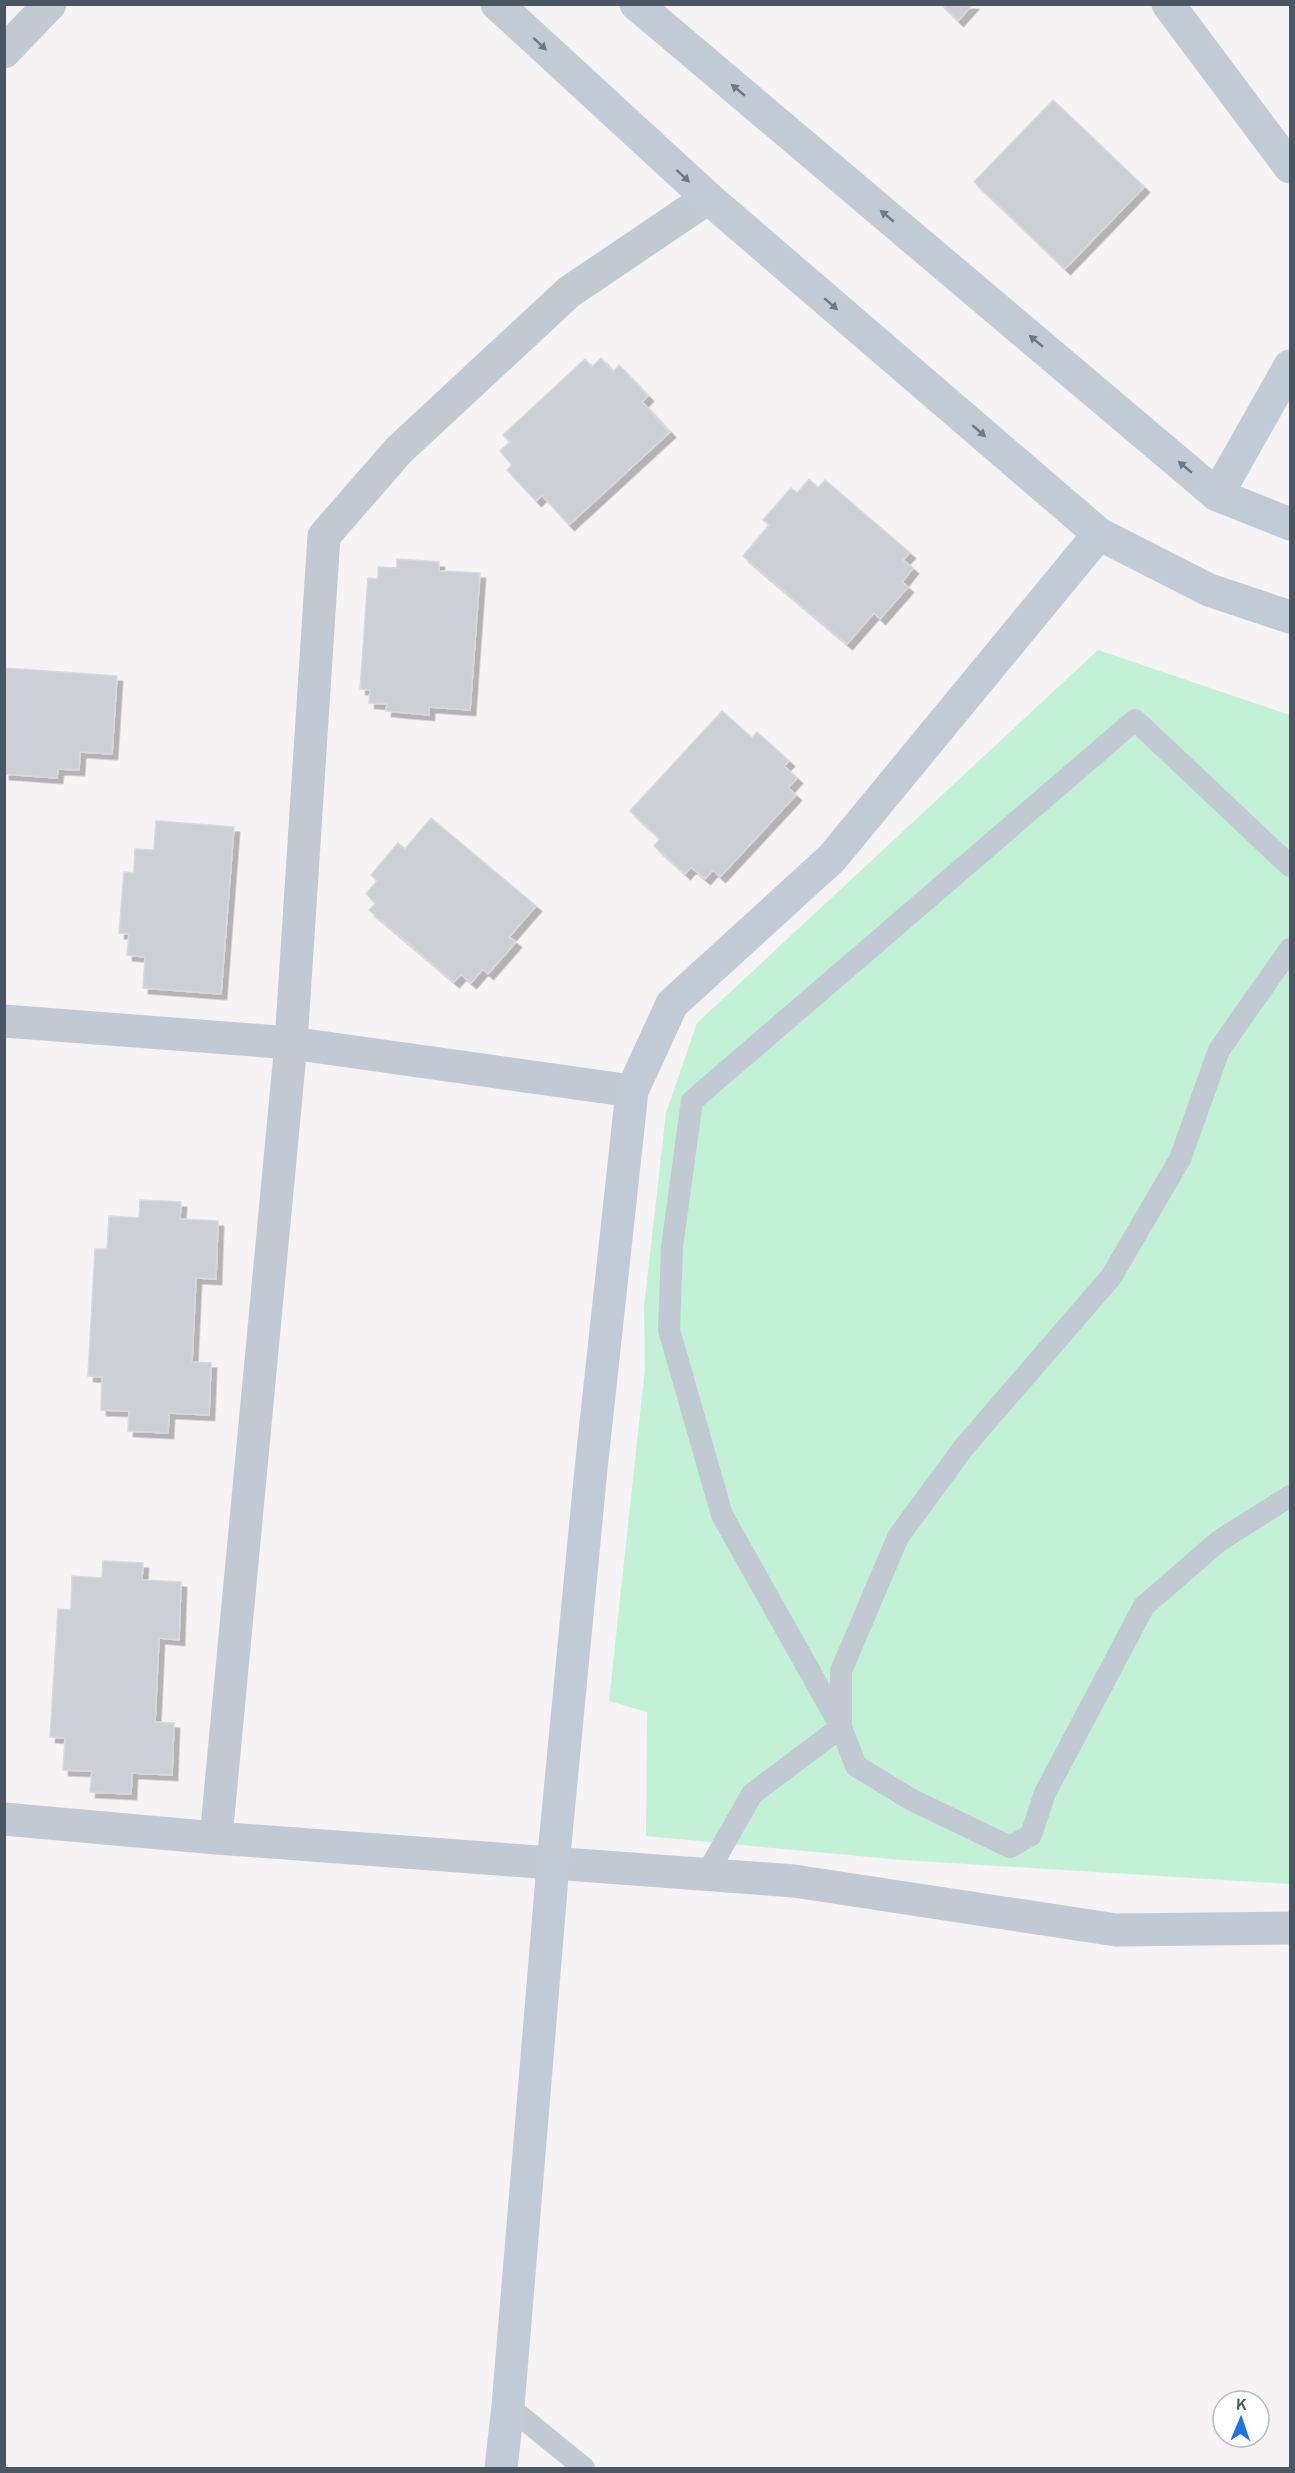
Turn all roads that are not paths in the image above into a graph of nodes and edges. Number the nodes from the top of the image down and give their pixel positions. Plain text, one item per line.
1 (50, 4) edge
2 (497, 4) edge
3 (636, 4) edge
4 (1168, 4) edge
5 (4, 52) edge
6 (1290, 167) edge
7 (708, 198) junction
8 (1290, 366) edge
9 (1217, 495) junction
10 (1290, 524) edge
11 (1099, 534) junction
12 (1290, 617) edge
13 (1290, 866) edge
14 (1290, 949) edge
15 (4, 1021) edge
16 (291, 1043) junction
17 (632, 1091) junction
18 (1290, 1496) edge
19 (841, 1728) junction
20 (4, 1819) edge
21 (216, 1838) junction
22 (553, 1864) junction
23 (706, 1875) junction
24 (1290, 1928) edge
25 (508, 2406) junction
26 (501, 2469) edge
27 (584, 2469) edge

1 - 5 street
2 -> 7 street
9 -> 3 street
4 - 6 street
7 -> 11 street
7 - 16 street
8 - 9 street
9 - 10 street
11 - 12 street
11 - 17 street
13 - 19 lane
14 - 19 lane
15 - 16 street
16 - 17 street
16 - 21 street
17 - 22 street
18 - 19 lane
19 - 23 lane
20 - 21 street
21 - 22 street
22 - 23 street
22 - 25 street
23 - 24 street
25 - 26 street
25 - 27 lane

